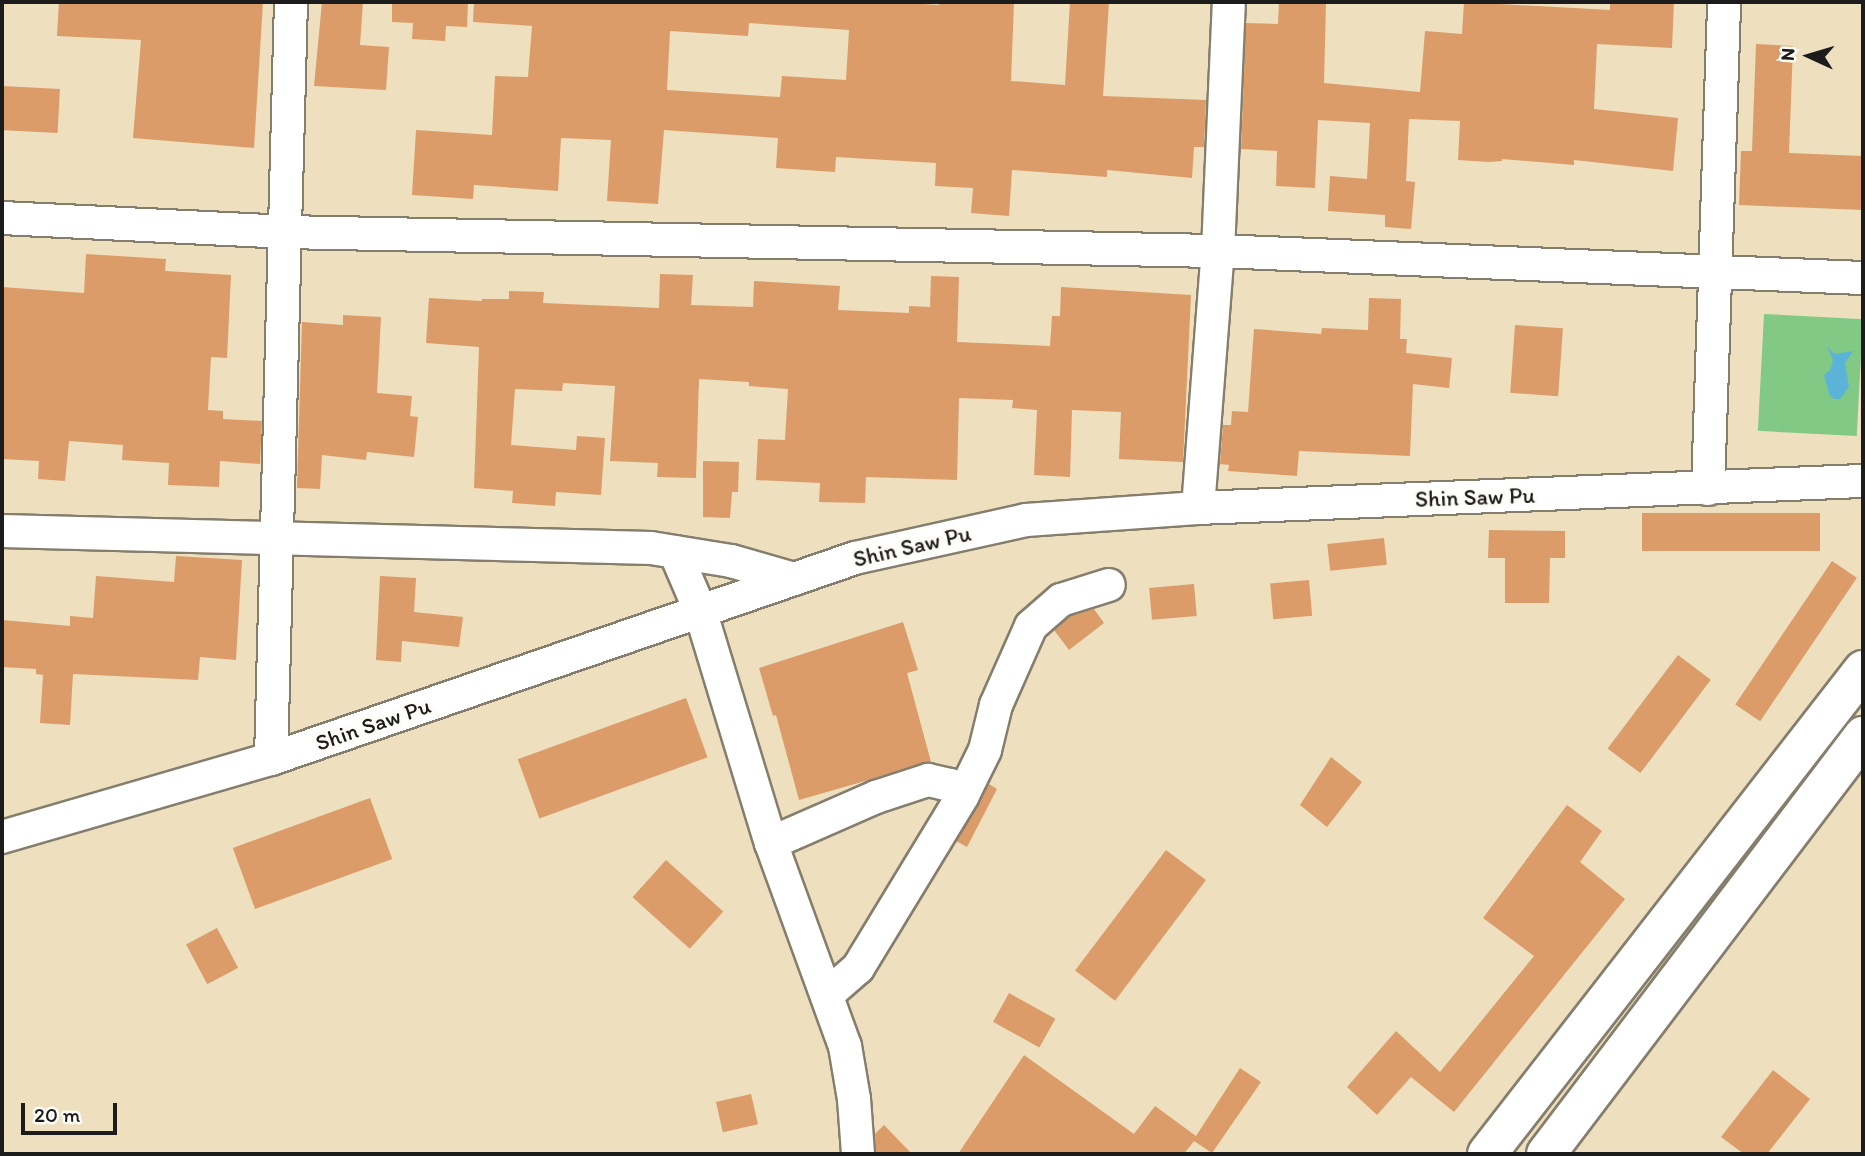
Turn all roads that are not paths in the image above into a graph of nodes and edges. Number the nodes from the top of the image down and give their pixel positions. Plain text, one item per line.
1 (291, 2) edge
2 (1229, 2) edge
3 (1724, 2) edge
4 (2, 218) edge
5 (284, 232) junction
6 (1218, 251) junction
7 (1717, 272) junction
8 (1863, 278) edge
9 (1863, 481) edge
10 (1708, 489) junction
11 (1198, 508) junction
12 (2, 530) edge
13 (276, 538) junction
14 (675, 552) junction
15 (794, 579) junction
16 (1109, 585) dead end
17 (700, 610) junction
18 (1863, 670) edge
19 (1863, 736) edge
20 (271, 760) junction
21 (963, 795) junction
22 (2, 837) edge
23 (771, 843) junction
24 (828, 994) junction
25 (858, 1154) edge
26 (1487, 1154) edge
27 (1546, 1154) edge

1 - 5 street
2 - 6 street
3 - 7 street
4 - 5 street
5 - 6 street
5 - 13 street
6 - 7 street
6 - 11 street
7 - 8 street
7 - 10 street
9 - 10 street, Shin Saw Pu
10 - 11 street, Shin Saw Pu
11 - 15 street, Shin Saw Pu
12 - 13 street
13 - 14 street
13 - 20 street
14 - 15 street
14 - 17 street
15 - 17 street, Shin Saw Pu
16 - 21 street
17 - 20 street, Shin Saw Pu
17 - 23 street
18 - 26 main road
19 - 27 main road
20 - 22 street, Shin Saw Pu
21 - 23 street
21 - 24 street
23 - 24 street
24 - 25 street

